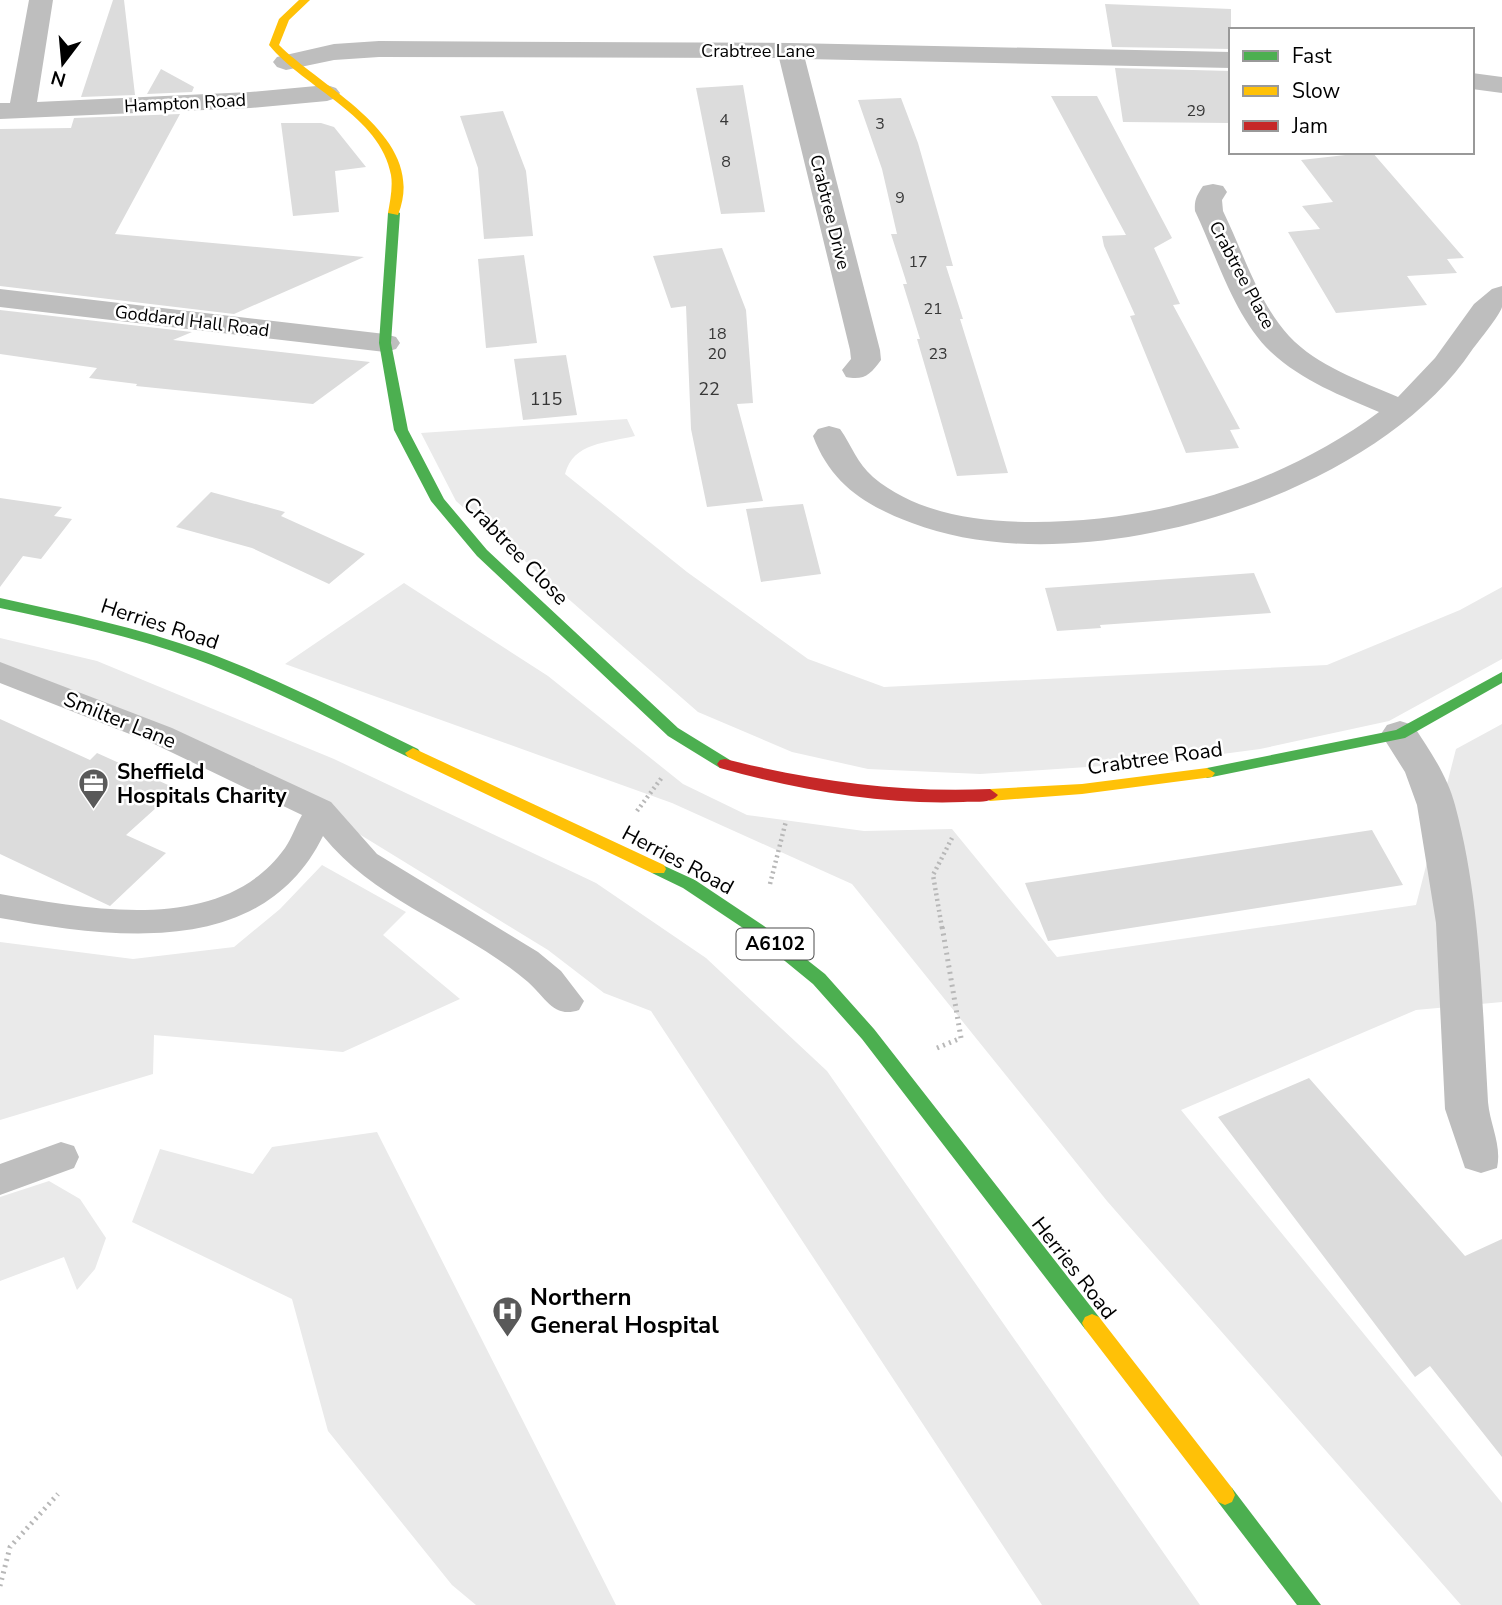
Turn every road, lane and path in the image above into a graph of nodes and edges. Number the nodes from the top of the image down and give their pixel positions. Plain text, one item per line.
1 (41, 0) edge
2 (305, 0) edge
3 (790, 51) junction
4 (1229, 60) edge
5 (286, 62) junction
6 (1474, 81) edge
7 (1502, 85) edge
8 (327, 93) junction
9 (11, 111) edge
10 (1213, 192) dead end
11 (1502, 295) edge
12 (0, 298) edge
13 (385, 343) junction
14 (857, 370) dead end
15 (1402, 410) junction
16 (829, 436) dead end
17 (0, 603) edge
18 (0, 672) edge
19 (1502, 677) edge
20 (1400, 734) junction
21 (689, 742) junction
22 (796, 783) junction
23 (972, 796) junction
24 (320, 810) junction
25 (611, 847) junction
26 (0, 906) edge
27 (758, 930) junction
28 (567, 1002) dead end
29 (893, 1067) junction
30 (1480, 1156) dead end
31 (61, 1157) dead end
32 (0, 1181) edge
33 (58, 1494) dead end
34 (0, 1586) edge
35 (1310, 1605) edge

1 - 9 street
2 - 5 street
3 - 4 street, Crabtree Lane
3 - 5 street, Crabtree Lane
3 - 14 street, Crabtree Drive
5 - 8 street, Crabtree Close
6 - 7 street
8 - 9 street, Hampton Road
8 - 13 street, Crabtree Close
10 - 15 street, Crabtree Place
11 - 15 street
12 - 13 street, Goddard Hall Road
13 - 21 street, Crabtree Close
15 - 16 street
17 - 25 street, Herries Road / A6102
18 - 24 lane, Smilter Lane
19 - 20 street, Crabtree Road
20 - 23 street, Crabtree Road
20 - 30 street
21 - 22 street, Crabtree Close
21 - 25 path
22 - 23 street, Crabtree Road
22 - 27 path
23 - 29 path
24 - 26 lane
24 - 28 lane
25 - 27 street, Herries Road / A6102
27 - 29 street, Herries Road / A6102
29 - 35 street, Herries Road / A6102
31 - 32 lane
33 - 34 path

